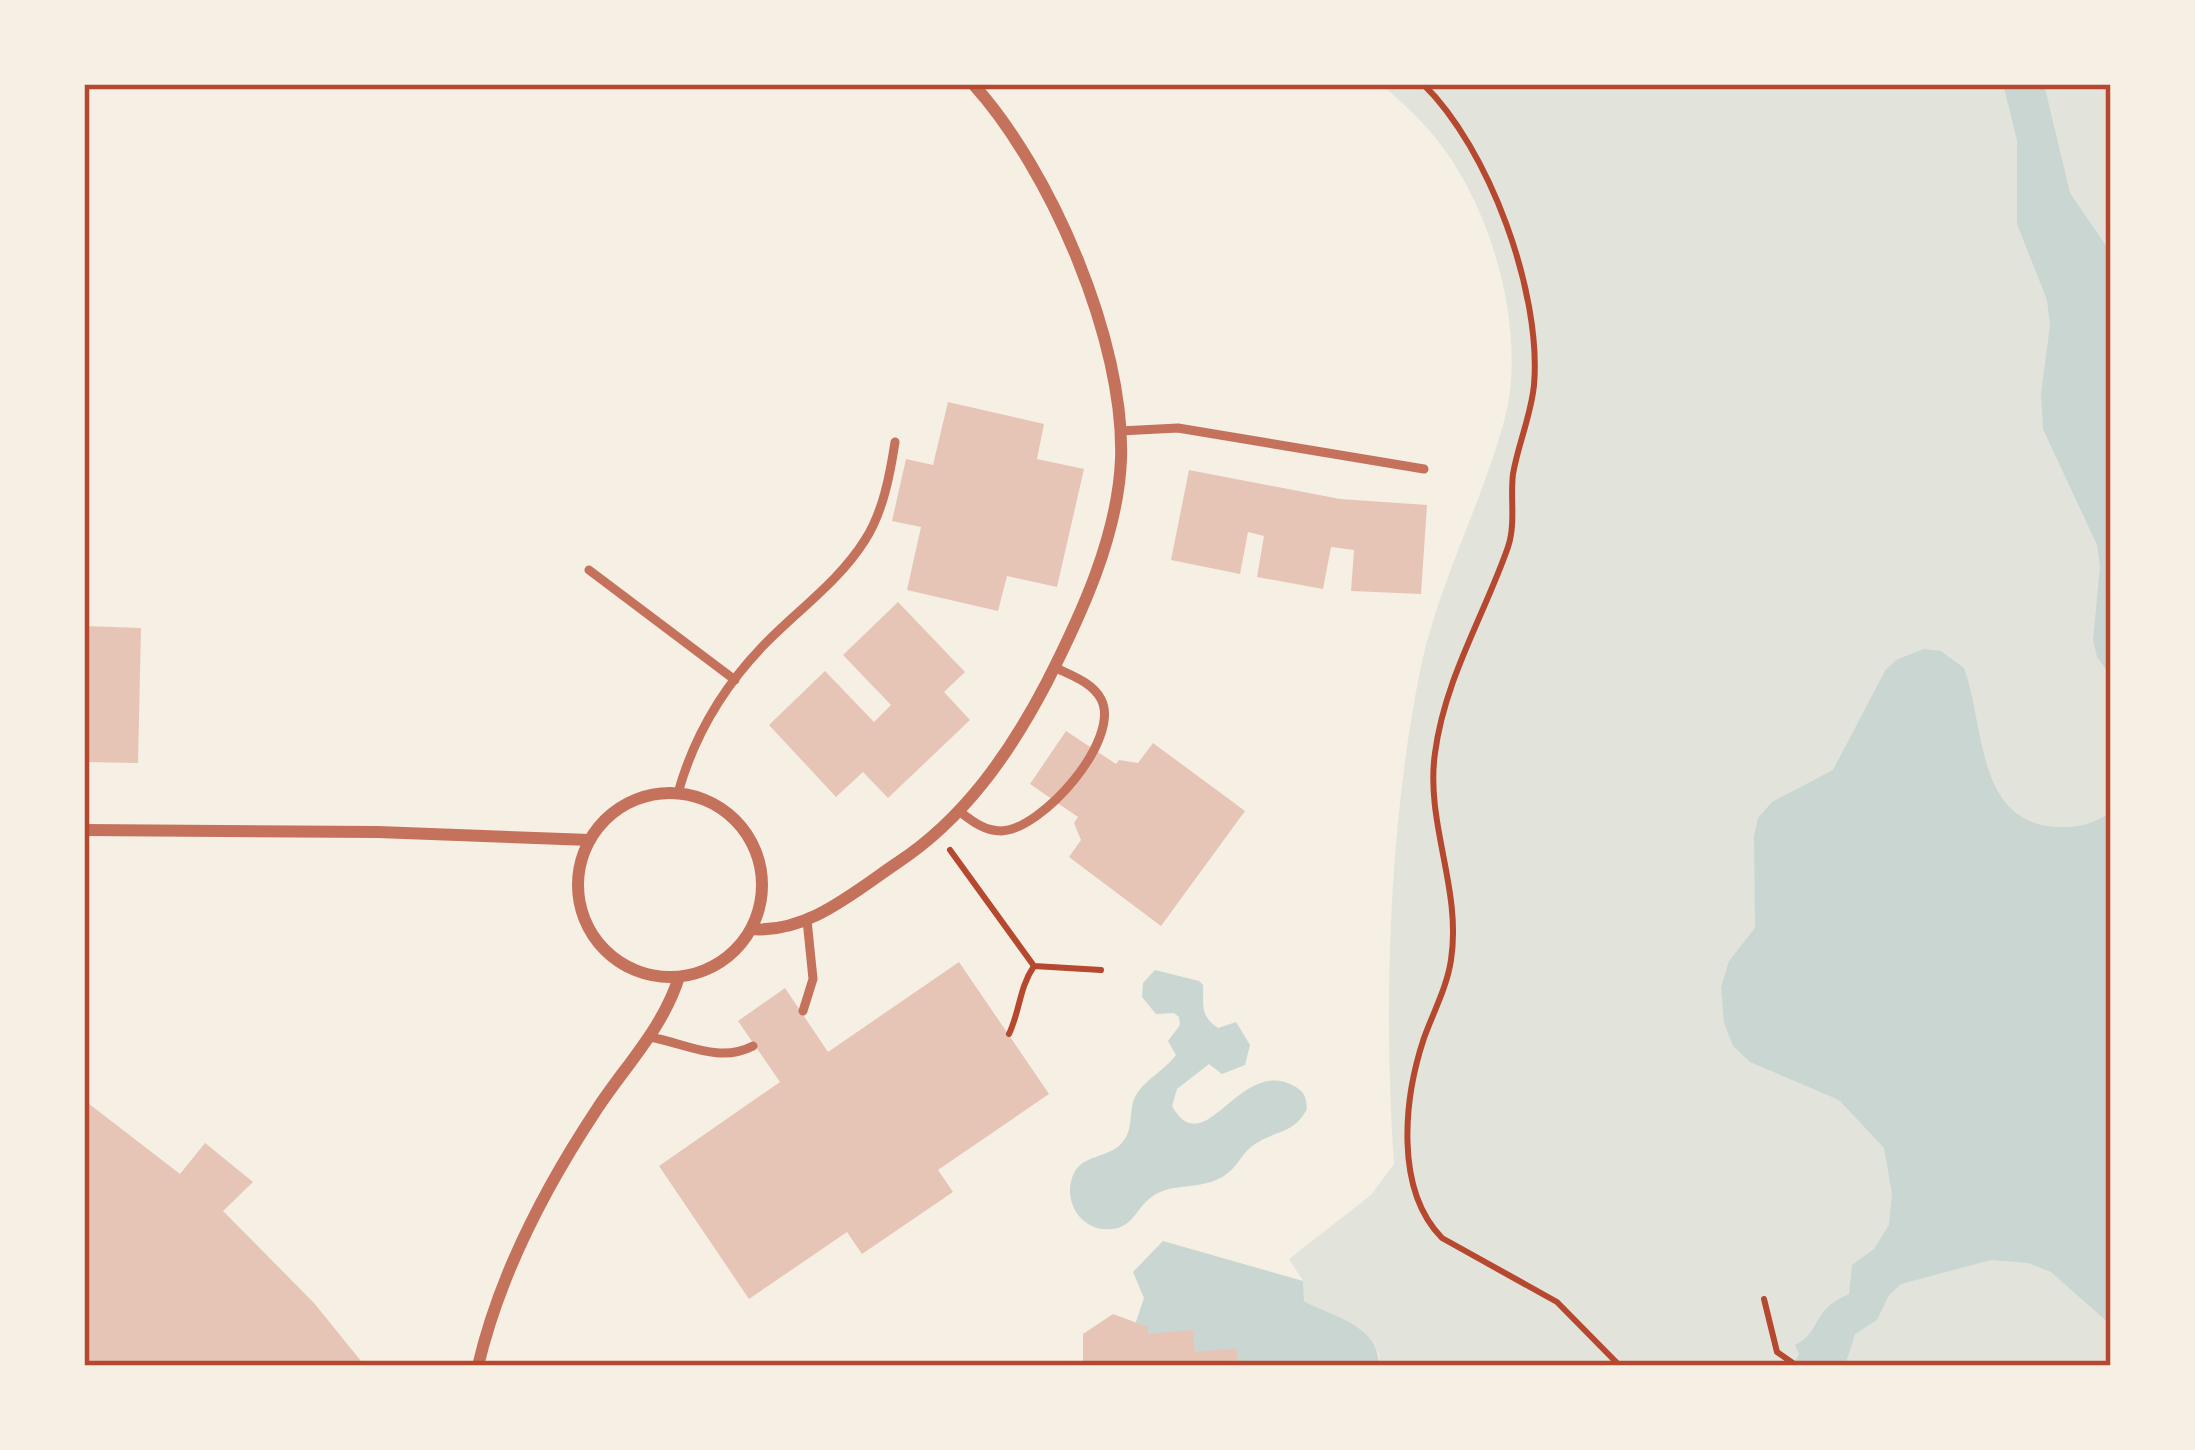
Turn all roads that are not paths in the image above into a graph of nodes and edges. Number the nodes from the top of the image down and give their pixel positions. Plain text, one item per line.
1 (973, 84) edge
2 (1120, 431) junction
3 (895, 442) dead end
4 (1424, 469) dead end
5 (589, 569) dead end
6 (1054, 667) junction
7 (735, 680) junction
8 (678, 793) junction
9 (958, 811) junction
10 (84, 830) edge
11 (590, 839) junction
12 (807, 920) junction
13 (751, 929) junction
14 (679, 977) junction
15 (803, 1010) dead end
16 (649, 1037) junction
17 (752, 1046) dead end
18 (478, 1366) edge

1 - 2 street
2 - 4 lane
2 - 6 street
3 - 7 lane
5 - 7 lane
6 - 9 street
6 - 9 lane
7 - 8 lane
8 - 11 street
8 - 13 street
9 - 12 street
10 - 11 street
11 - 14 street
12 - 13 street
12 - 15 lane
13 - 14 street
14 - 16 street
16 - 17 lane
16 - 18 street

